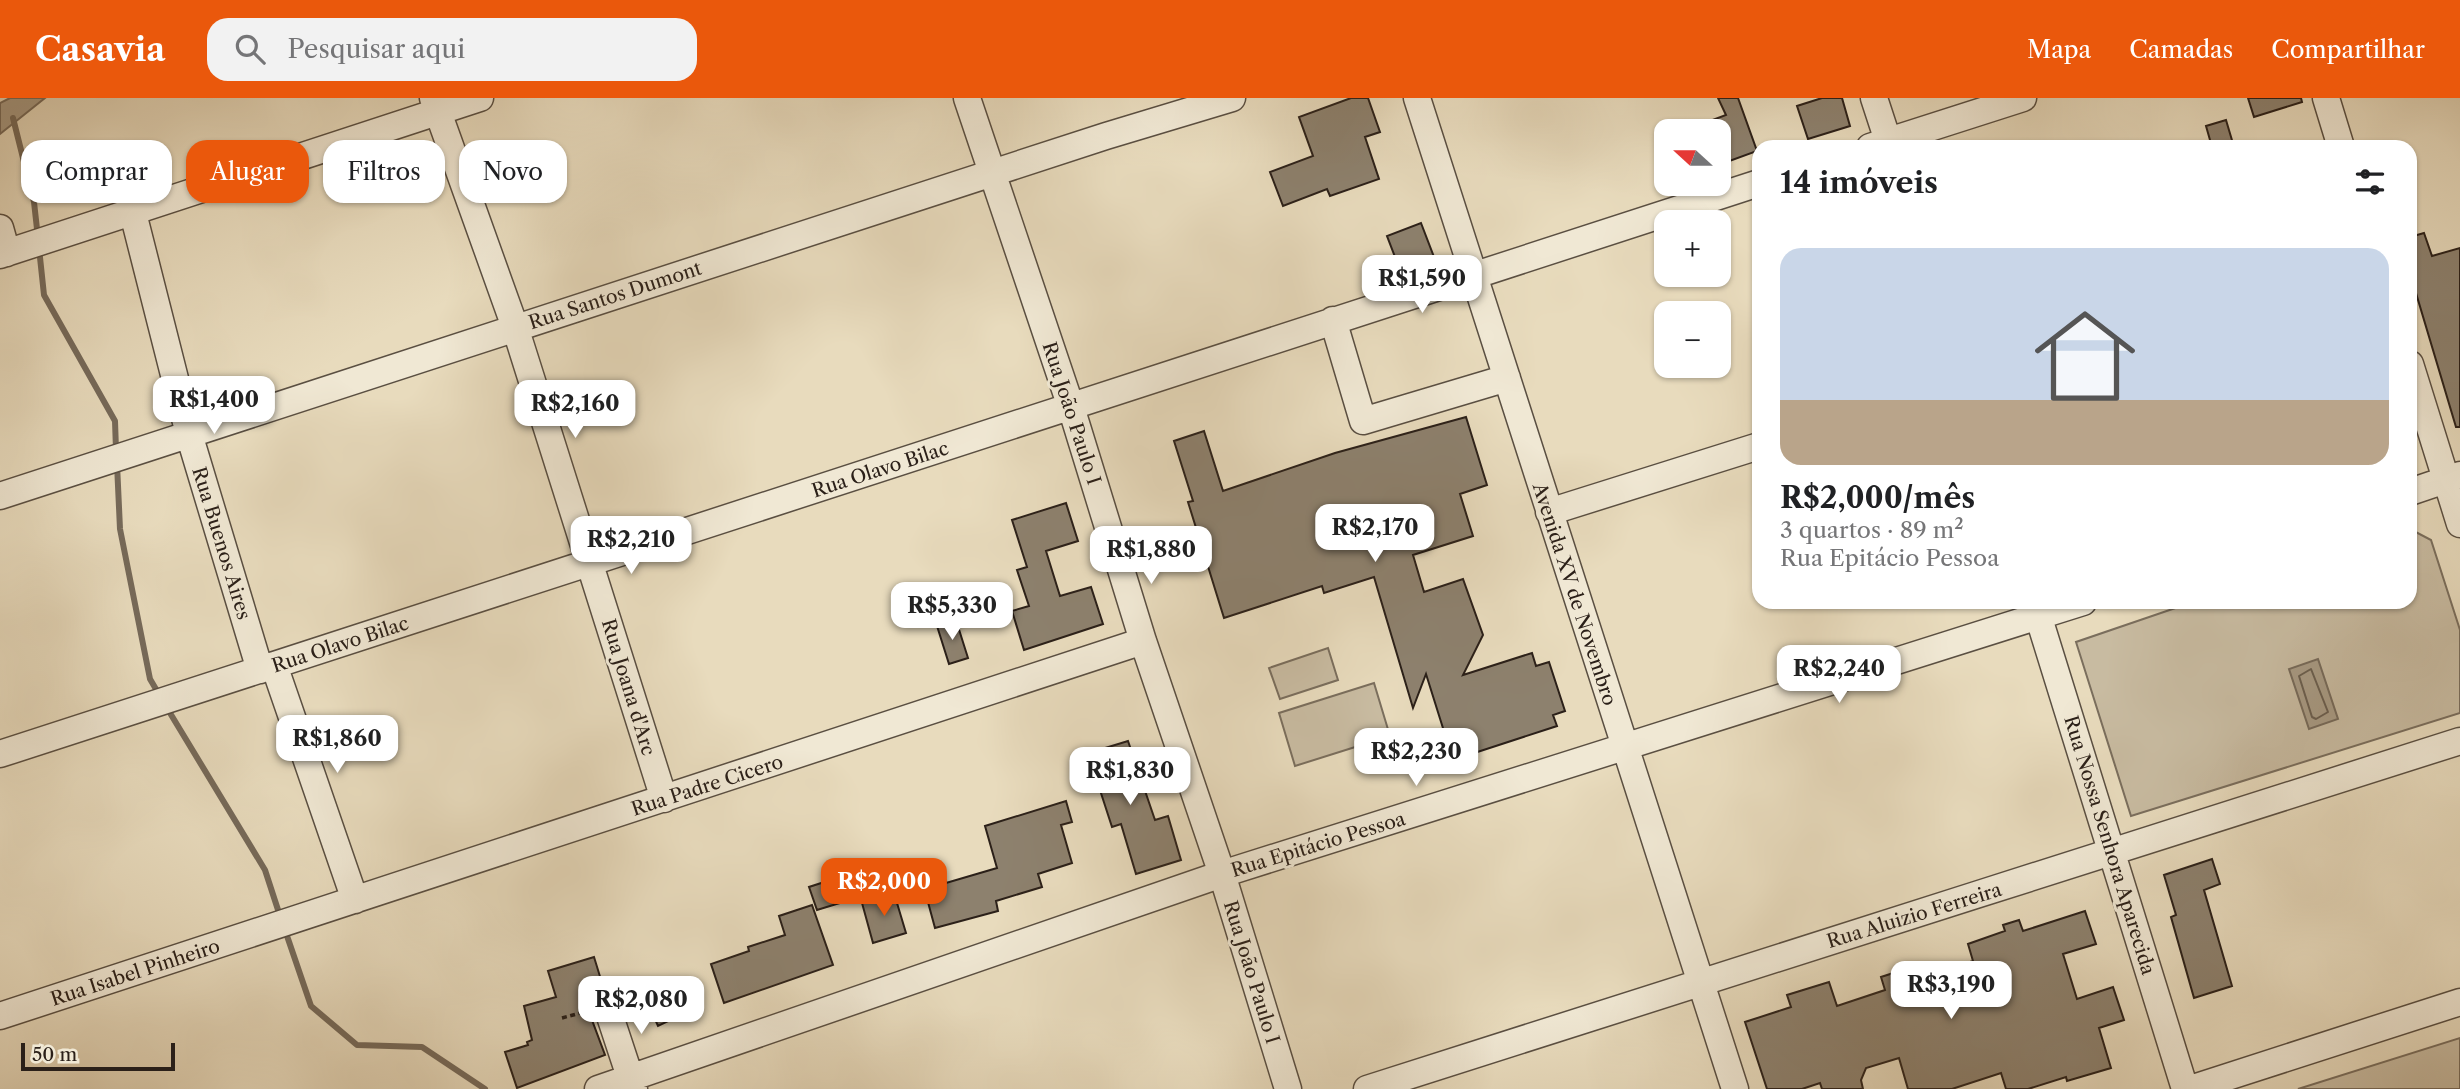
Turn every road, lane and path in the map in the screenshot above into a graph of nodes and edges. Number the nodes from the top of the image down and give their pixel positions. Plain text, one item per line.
1 (480, 98) edge
2 (967, 98) edge
3 (1232, 98) edge
4 (1417, 98) edge
5 (1874, 98) edge
6 (2023, 98) edge
7 (2326, 98) edge
8 (435, 105) edge
9 (1882, 140) edge
10 (1898, 140) edge
11 (2339, 140) edge
12 (993, 174) junction
13 (1752, 185) edge
14 (133, 213) junction
15 (0, 228) edge
16 (11, 252) edge
17 (1473, 274) junction
18 (1333, 320) junction
19 (514, 327) junction
20 (1507, 378) junction
21 (2417, 382) edge
22 (1071, 407) junction
23 (189, 434) junction
24 (1752, 448) edge
25 (2453, 477) edge
26 (2417, 490) edge
27 (0, 496) edge
28 (1549, 512) junction
29 (2460, 524) edge
30 (590, 564) junction
31 (2037, 609) edge
32 (1143, 641) junction
33 (267, 667) junction
34 (2460, 741) edge
35 (1624, 748) junction
36 (0, 754) edge
37 (664, 799) junction
38 (2112, 854) junction
39 (1222, 874) junction
40 (355, 900) junction
41 (270, 929) joint
42 (1700, 980) junction
43 (604, 998) dead end
44 (2460, 1002) edge
45 (0, 1016) edge
46 (632, 1084) edge
47 (598, 1089) edge
48 (1288, 1089) edge
49 (1367, 1089) edge
50 (1735, 1089) edge
51 (2185, 1089) edge
52 (2190, 1089) edge

1 - 8 street
2 - 12 street, Rua João Paulo I
3 - 12 street, Rua Santos Dumont
4 - 17 street, Avenida XV de Novembro
5 - 9 street
6 - 10 street
7 - 11 street
8 - 14 street
8 - 19 street, Rua Joana d'Arc
12 - 19 street, Rua Santos Dumont
12 - 22 street, Rua João Paulo I
13 - 17 street, Rua Olavo Bilac
14 - 16 street
14 - 23 street, Rua Buenos Aires
15 - 16 street
17 - 18 street, Rua Olavo Bilac
17 - 20 street, Avenida XV de Novembro
18 - 20 street
18 - 22 street, Rua Olavo Bilac
19 - 23 street, Rua Santos Dumont
19 - 30 street, Rua Joana d'Arc
20 - 28 street, Avenida XV de Novembro
21 - 25 street
22 - 30 street, Rua Olavo Bilac
22 - 32 street, Rua João Paulo I
23 - 27 street, Rua Santos Dumont
23 - 33 street, Rua Buenos Aires
24 - 28 street
25 - 26 street
25 - 29 street
28 - 35 street, Avenida XV de Novembro
30 - 33 street, Rua Olavo Bilac
30 - 37 street, Rua Joana d'Arc
31 - 35 street, Rua Epitácio Pessoa
31 - 38 street, Rua Nossa Senhora Aparecida
32 - 37 street, Rua Padre Cicero
32 - 39 street, Rua João Paulo I
33 - 36 street, Rua Olavo Bilac
33 - 40 street, Rua Buenos Aires
34 - 38 street, Rua Aluizio Ferreira
35 - 39 street, Rua Epitácio Pessoa
35 - 42 street, Avenida XV de Novembro
37 - 40 street, Rua Padre Cicero
38 - 42 street, Rua Aluizio Ferreira
38 - 51 street, Rua Nossa Senhora Aparecida
39 - 46 street, Rua Epitácio Pessoa
39 - 48 street, Rua João Paulo I
40 - 41 street, Rua Padre Cicero
41 - 45 street, Rua Isabel Pinheiro
42 - 49 street, Rua Aluizio Ferreira
42 - 50 street, Avenida XV de Novembro
43 - 46 street
44 - 52 street
46 - 47 street, Rua Epitácio Pessoa

